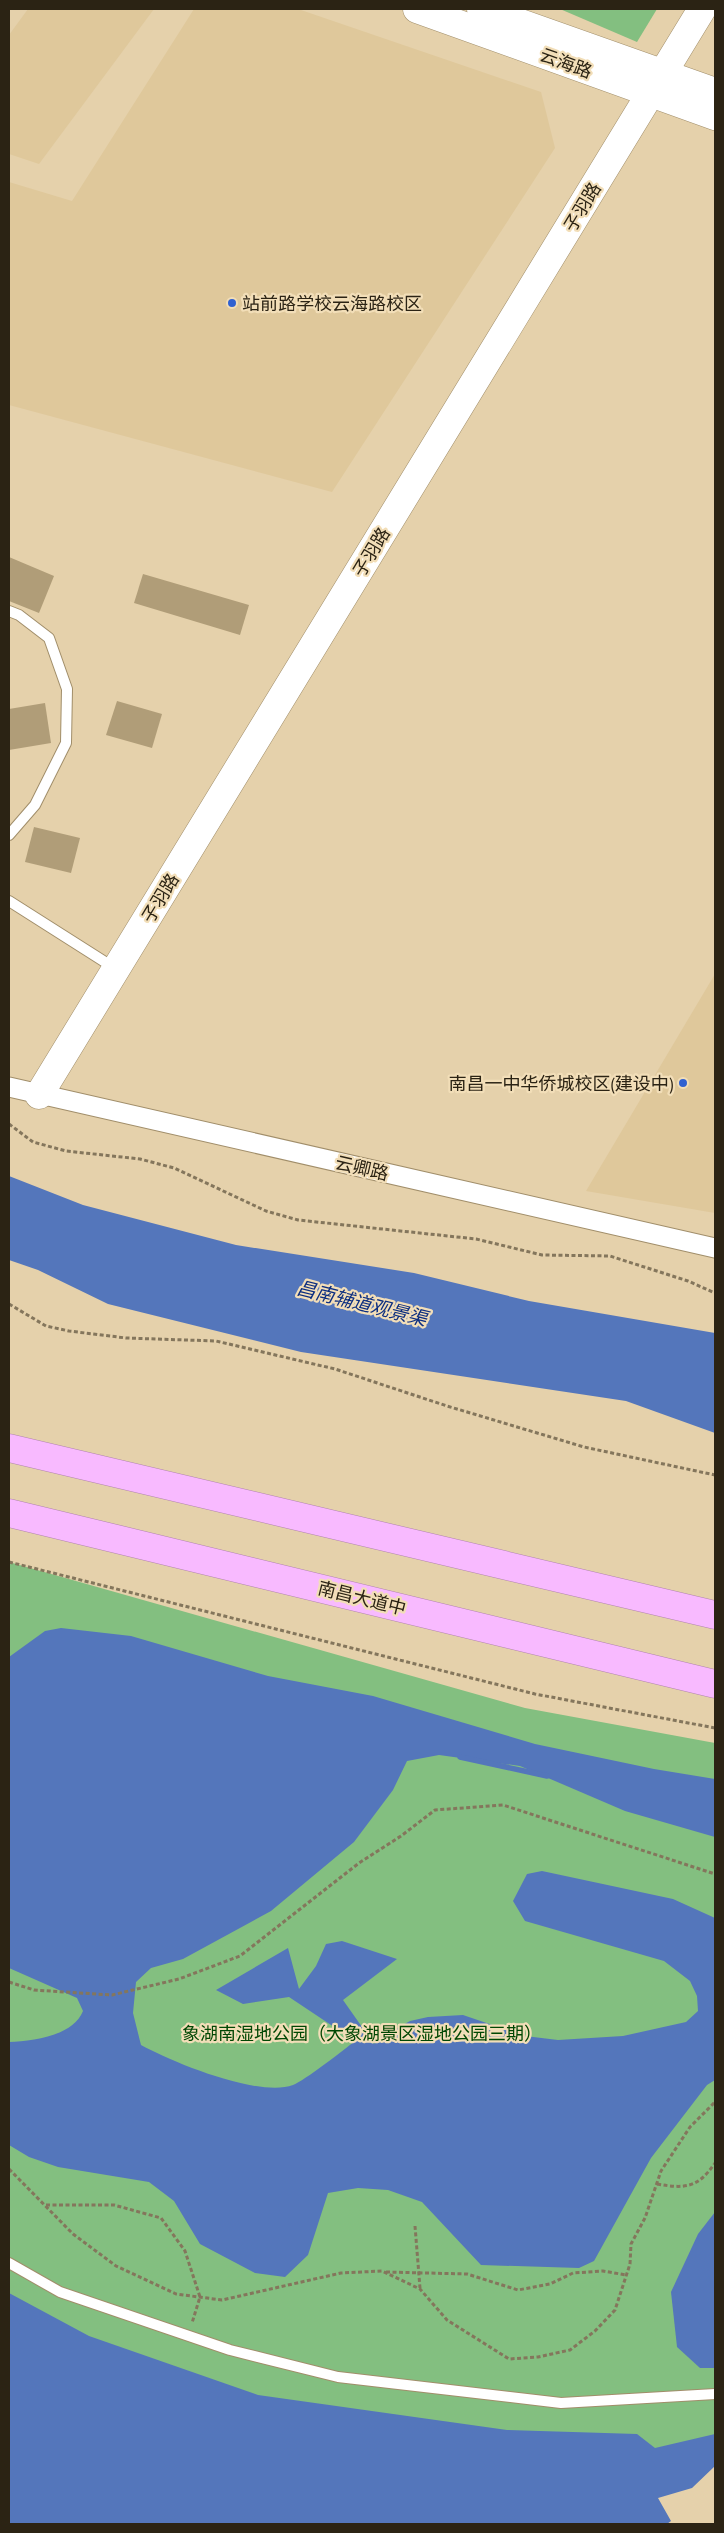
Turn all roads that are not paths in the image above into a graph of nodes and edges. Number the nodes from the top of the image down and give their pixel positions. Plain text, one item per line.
1 (417, 9) edge
2 (481, 9) edge
3 (702, 9) edge
4 (657, 84) junction
5 (715, 92) edge
6 (715, 116) edge
7 (9, 611) edge
8 (9, 835) edge
9 (9, 901) edge
10 (116, 970) junction
11 (9, 1086) edge
12 (39, 1095) junction
13 (715, 1248) edge
14 (9, 1448) edge
15 (9, 1513) edge
16 (715, 1615) edge
17 (715, 1684) edge
18 (9, 2263) edge
19 (715, 2394) edge

1 - 4 street, 云海路
2 - 4 street, 云海路
3 - 4 street, 子羽路
4 - 5 street, 云海路
4 - 6 street, 云海路
4 - 10 street, 子羽路
7 - 8 lane
9 - 10 lane
10 - 12 street, 子羽路
11 - 12 street, 云卿路
12 - 13 street, 云卿路
14 - 16 highway
15 - 17 highway, 南昌大道中
18 - 19 lane

